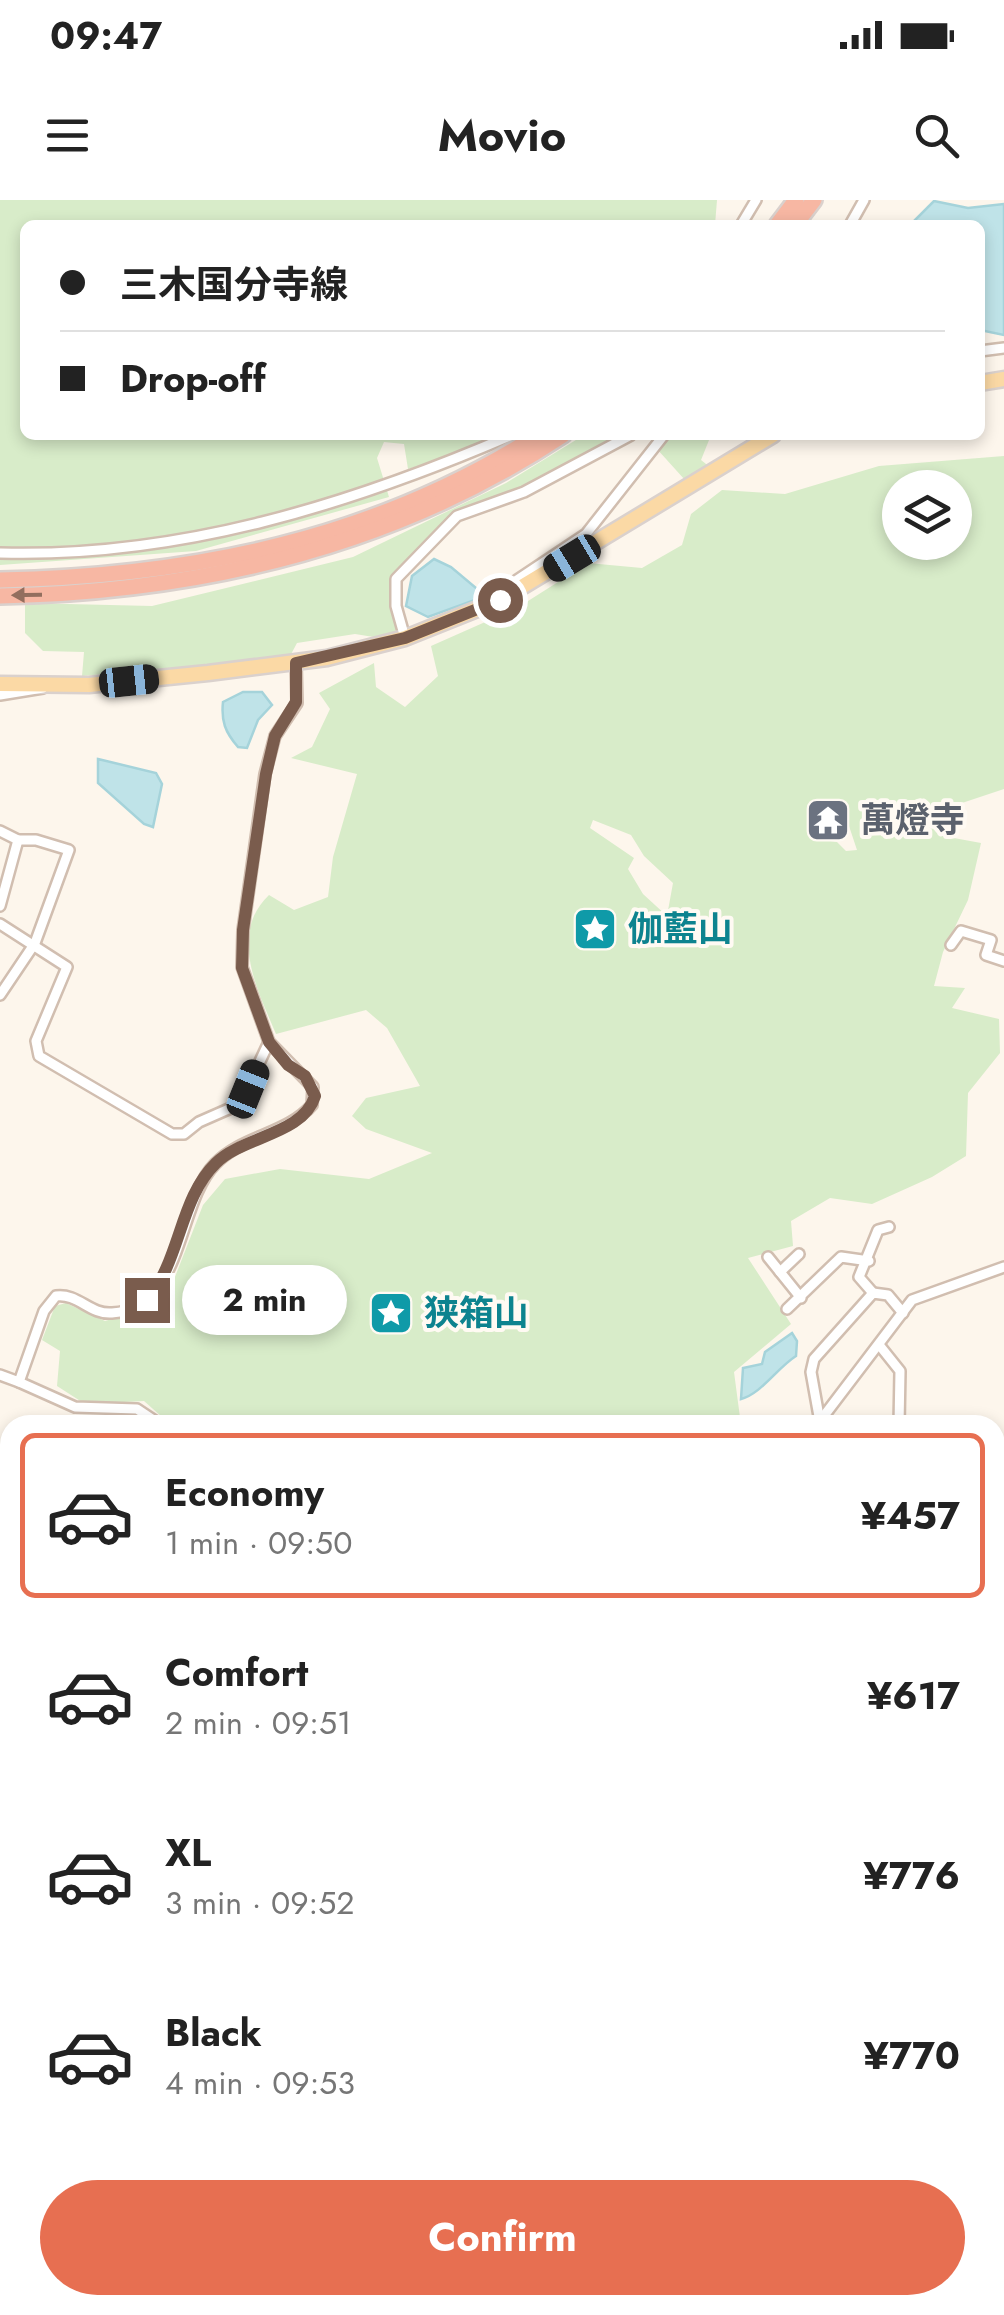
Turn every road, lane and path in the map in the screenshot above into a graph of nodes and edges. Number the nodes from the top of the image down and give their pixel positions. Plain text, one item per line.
1 (796, 200) edge
2 (814, 200) edge
3 (780, 220) edge
4 (799, 220) edge
5 (501, 440) edge
6 (529, 440) edge
7 (554, 440) edge
8 (622, 440) edge
9 (660, 440) edge
10 (765, 440) edge
11 (0, 553) edge
12 (0, 580) edge
13 (0, 596) edge
14 (500, 600) junction
15 (405, 638) junction
16 (296, 663) junction
17 (0, 684) edge
18 (45, 686) junction
19 (0, 695) edge
20 (0, 831) edge
21 (18, 840) junction
22 (0, 906) edge
23 (0, 924) edge
24 (36, 943) junction
25 (951, 945) dead end
26 (1004, 961) edge
27 (0, 995) edge
28 (269, 1042) junction
29 (889, 1227) dead end
30 (800, 1254) dead end
31 (768, 1258) dead end
32 (868, 1260) junction
33 (1004, 1268) edge
34 (780, 1272) junction
35 (873, 1293) junction
36 (801, 1298) junction
37 (786, 1309) dead end
38 (903, 1313) junction
39 (880, 1346) junction
40 (0, 1375) edge
41 (19, 1382) junction
42 (146, 1415) edge
43 (818, 1415) edge
44 (826, 1415) edge
45 (899, 1415) edge

1 - 3 highway
2 - 4 highway
5 - 11 street
6 - 12 highway
7 -> 13 highway
8 - 15 street
9 - 14 street
10 - 14 main road
14 - 15 main road
15 - 16 main road
16 - 18 main road
16 - 28 street
17 - 18 main road
18 - 19 street
20 - 21 street
21 - 22 street
21 - 24 street
23 - 24 street
24 - 27 street
24 - 28 street
25 - 26 street
28 - 41 street
29 - 32 street
30 - 34 street
31 - 34 street
32 - 35 street
32 - 36 street
33 - 38 street
34 - 36 street
35 - 38 street
35 - 43 street
36 - 37 street
38 - 39 street
39 - 44 street
39 - 45 street
40 - 41 street
41 - 42 street

